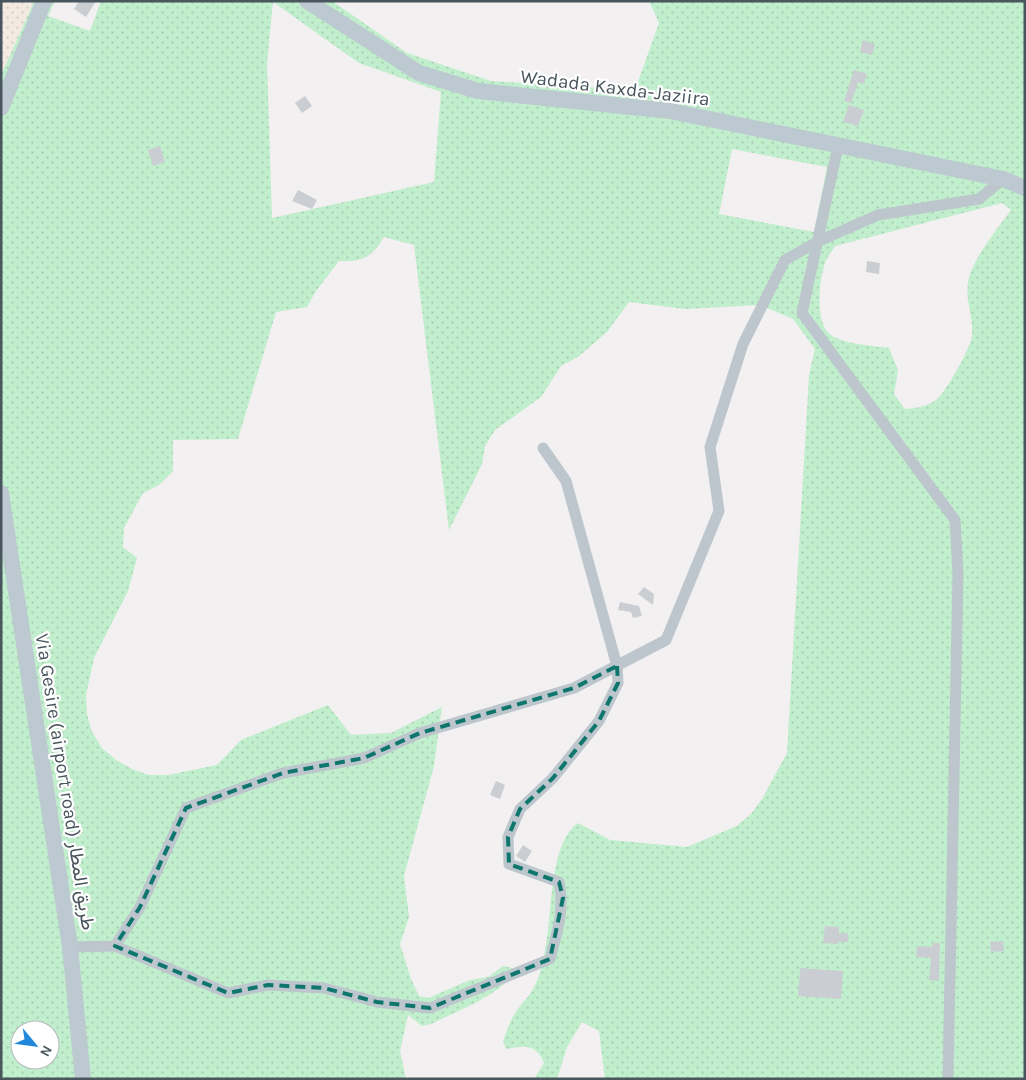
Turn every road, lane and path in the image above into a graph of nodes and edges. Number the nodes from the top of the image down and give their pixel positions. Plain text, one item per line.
1 (44, 1) edge
2 (307, 1) edge
3 (1, 108) edge
4 (838, 146) junction
5 (1002, 179) junction
6 (1025, 188) edge
7 (819, 241) junction
8 (543, 448) dead end
9 (1, 493) edge
10 (617, 666) junction
11 (114, 946) junction
12 (70, 947) junction
13 (83, 1079) edge
14 (948, 1079) edge

1 - 3 street
2 - 4 street, Wadada Kaxda-Jaziira
4 - 5 street, Wadada Kaxda-Jaziira
4 - 7 street
5 - 6 street, Wadada Kaxda-Jaziira
5 - 7 street
7 - 10 street
7 - 14 street
8 - 10 street
9 - 12 street, Via Gesire (airport road) طريق المطار
10 - 11 street
10 - 11 street
11 - 12 street
12 - 13 street, Via Gesire (airport road) طريق المطار

